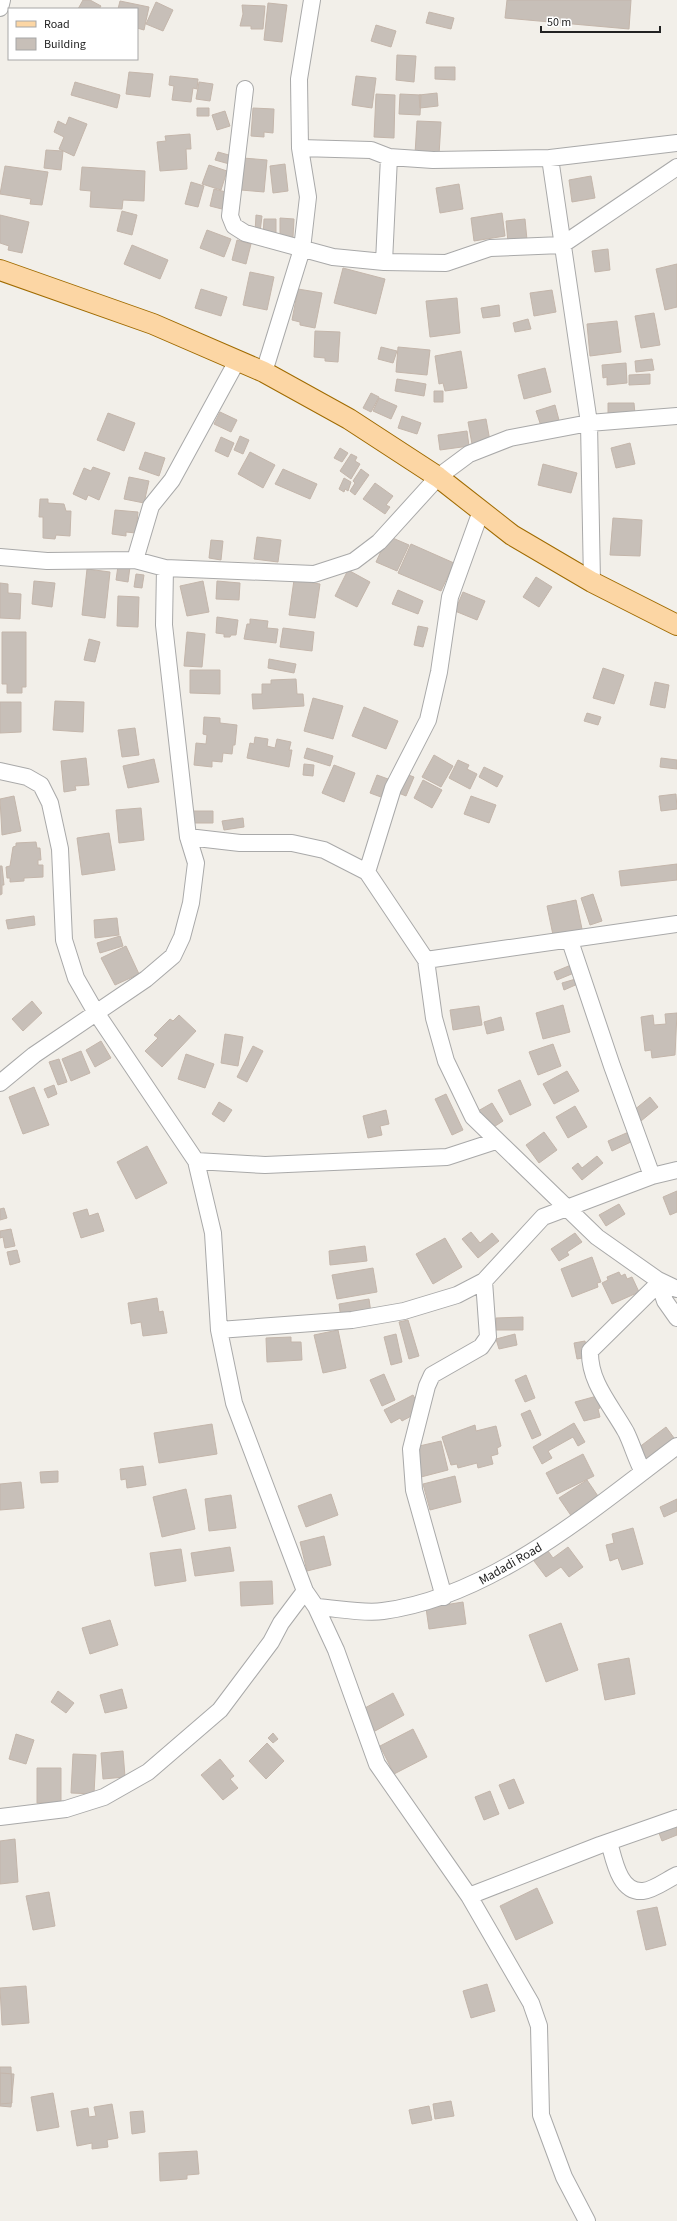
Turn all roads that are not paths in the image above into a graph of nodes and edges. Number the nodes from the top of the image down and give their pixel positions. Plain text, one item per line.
1 (2, 0) edge
2 (312, 0) edge
3 (0, 8) edge
4 (245, 89) dead end
5 (677, 143) edge
6 (300, 148) junction
7 (390, 157) junction
8 (550, 158) junction
9 (677, 167) edge
10 (562, 245) junction
11 (302, 249) junction
12 (384, 262) junction
13 (0, 270) edge
14 (237, 360) junction
15 (264, 372) junction
16 (677, 416) edge
17 (589, 423) junction
18 (438, 477) junction
19 (481, 511) junction
20 (0, 557) edge
21 (135, 560) junction
22 (165, 568) junction
23 (592, 582) junction
24 (677, 625) edge
25 (0, 771) edge
26 (188, 837) junction
27 (367, 872) junction
28 (677, 924) edge
29 (570, 941) junction
30 (426, 960) junction
31 (95, 1011) junction
32 (0, 1083) edge
33 (496, 1141) junction
34 (196, 1161) junction
35 (677, 1170) edge
36 (652, 1176) junction
37 (547, 1188) junction
38 (566, 1207) junction
39 (543, 1216) junction
40 (484, 1281) junction
41 (659, 1282) junction
42 (677, 1289) edge
43 (677, 1318) edge
44 (219, 1330) junction
45 (677, 1446) edge
46 (643, 1472) junction
47 (305, 1591) junction
48 (444, 1597) junction
49 (316, 1607) junction
50 (0, 1817) edge
51 (677, 1818) edge
52 (609, 1842) junction
53 (677, 1875) edge
54 (469, 1896) junction
55 (587, 2221) edge

1 - 3 street
2 - 6 street
4 - 11 street
5 - 8 street
6 - 7 street
6 - 11 street
7 - 8 street
7 - 12 street
8 - 10 street
9 - 10 street
10 - 12 street
10 - 17 street
11 - 12 street
11 - 15 street
13 - 14 main road
14 - 15 main road
14 - 21 street
15 - 18 main road
16 - 17 street
17 - 18 street
17 - 23 street
18 - 19 main road
18 - 22 street
19 - 23 main road
19 - 27 street
20 - 21 street
21 - 22 street
22 - 26 street
23 - 24 main road
25 - 31 street
26 - 27 street
26 - 31 street
27 - 30 street
28 - 29 street
29 - 30 street
29 - 36 street
30 - 33 street
31 - 32 street
31 - 34 street
33 - 34 street
33 - 37 street
34 - 44 street
35 - 36 street
36 - 38 street
37 - 38 street
37 - 39 street
38 - 39 street
38 - 41 street
39 - 40 street
40 - 44 street
40 - 48 street
41 - 42 street
41 - 43 street
41 - 46 street
44 - 47 street
45 - 46 street, Madadi Road
46 - 48 street, Madadi Road
47 - 49 street
47 - 50 street
48 - 49 street, Madadi Road
49 - 54 street
51 - 52 street
52 - 53 street
52 - 54 street
54 - 55 street

